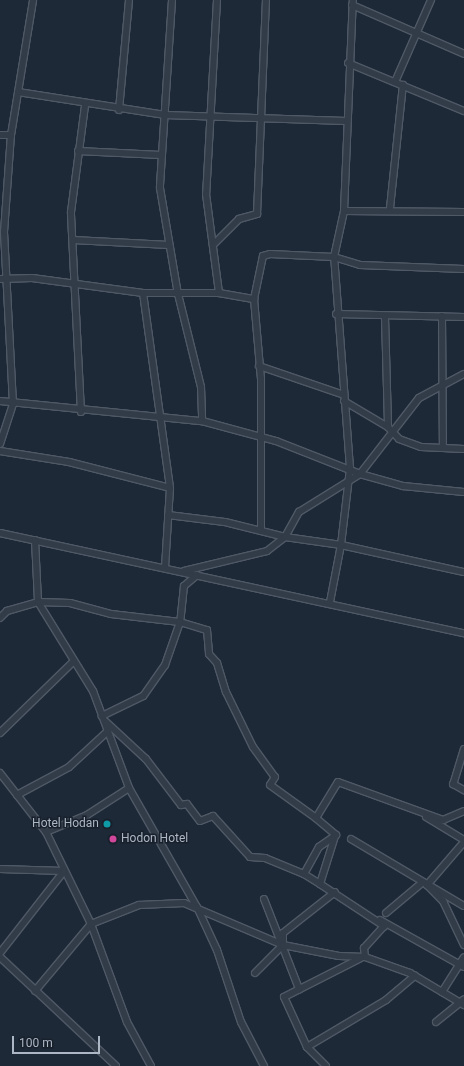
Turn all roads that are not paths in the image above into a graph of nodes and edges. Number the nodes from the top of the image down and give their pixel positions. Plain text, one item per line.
1 (33, 0) edge
2 (129, 0) edge
3 (172, 0) edge
4 (217, 0) edge
5 (266, 0) edge
6 (431, 0) edge
7 (353, 3) edge
8 (419, 35) junction
9 (464, 54) edge
10 (348, 63) junction
11 (395, 82) junction
12 (403, 86) junction
13 (18, 92) junction
14 (85, 105) junction
15 (119, 110) junction
16 (464, 111) edge
17 (165, 115) junction
18 (211, 118) junction
19 (261, 119) junction
20 (346, 121) junction
21 (0, 135) edge
22 (11, 135) junction
23 (78, 151) junction
24 (161, 155) junction
25 (390, 208) junction
26 (344, 211) junction
27 (464, 212) edge
28 (73, 240) junction
29 (169, 245) junction
30 (213, 245) junction
31 (334, 257) junction
32 (464, 269) edge
33 (9, 278) junction
34 (0, 279) edge
35 (74, 283) junction
36 (143, 293) junction
37 (219, 293) junction
38 (178, 294) junction
39 (254, 299) junction
40 (336, 314) junction
41 (442, 316) junction
42 (385, 317) junction
43 (464, 317) edge
44 (259, 366) junction
45 (464, 374) edge
46 (443, 385) junction
47 (344, 398) junction
48 (0, 401) edge
49 (13, 404) junction
50 (81, 412) junction
51 (158, 416) junction
52 (202, 421) junction
53 (388, 427) junction
54 (392, 433) junction
55 (261, 436) junction
56 (0, 444) edge
57 (443, 446) junction
58 (464, 449) edge
59 (0, 451) edge
60 (350, 468) junction
61 (360, 474) junction
62 (349, 483) junction
63 (170, 488) junction
64 (464, 492) edge
65 (168, 516) junction
66 (261, 531) junction
67 (0, 532) edge
68 (285, 537) junction
69 (35, 540) junction
70 (341, 545) junction
71 (166, 568) junction
72 (182, 572) junction
73 (464, 572) edge
74 (197, 575) junction
75 (38, 602) junction
76 (330, 602) junction
77 (0, 618) edge
78 (180, 622) junction
79 (464, 632) edge
80 (74, 660) junction
81 (104, 718) junction
82 (108, 731) junction
83 (0, 733) edge
84 (464, 749) edge
85 (0, 776) edge
86 (130, 788) junction
87 (464, 790) edge
88 (17, 795) junction
89 (414, 810) junction
90 (464, 811) edge
91 (316, 818) junction
92 (46, 832) junction
93 (336, 835) junction
94 (351, 839) dead end
95 (464, 841) edge
96 (0, 869) edge
97 (64, 871) junction
98 (304, 874) junction
99 (423, 882) junction
100 (320, 884) junction
101 (335, 892) junction
102 (264, 899) dead end
103 (464, 906) edge
104 (198, 907) junction
105 (365, 911) junction
106 (386, 913) dead end
107 (91, 924) junction
108 (284, 945) junction
109 (464, 946) edge
110 (0, 952) edge
111 (0, 957) edge
112 (364, 957) junction
113 (464, 957) edge
114 (464, 967) edge
115 (255, 973) dead end
116 (416, 976) junction
117 (299, 989) junction
118 (36, 991) junction
119 (442, 992) junction
120 (464, 999) edge
121 (464, 1005) edge
122 (436, 1022) dead end
123 (307, 1048) junction
124 (116, 1066) edge
125 (151, 1066) edge
126 (264, 1066) edge
127 (326, 1066) edge

1 - 13 street
2 - 15 street
3 - 17 street
4 - 18 street
5 - 19 street
6 - 8 street
7 - 8 street
7 - 10 street
8 - 9 street
8 - 11 street
10 - 11 street
10 - 20 street
11 - 12 street
12 - 16 street
12 - 25 street
13 - 14 street
13 - 22 street
14 - 15 street
14 - 23 street
15 - 17 street
17 - 18 street
17 - 24 street
18 - 19 street
18 - 30 street
19 - 20 street
19 - 30 street
20 - 26 street
21 - 22 street
22 - 33 street
23 - 24 street
23 - 28 street
24 - 29 street
25 - 26 street
25 - 27 street
26 - 31 street
28 - 29 street
28 - 35 street
29 - 38 street
30 - 37 street
31 - 32 street
31 - 39 street
31 - 40 street
33 - 34 street
33 - 35 street
33 - 49 street
35 - 36 street
35 - 50 street
36 - 38 street
36 - 51 street
37 - 38 street
37 - 39 street
38 - 52 street
39 - 44 street
40 - 42 street
40 - 47 street
41 - 42 street
41 - 43 street
41 - 46 street
42 - 53 street
44 - 47 street
44 - 55 street
45 - 46 street
46 - 54 street
46 - 57 street
47 - 53 street
47 - 60 street
48 - 49 street
49 - 50 street
49 - 56 street
50 - 51 street
51 - 52 street
51 - 63 street
52 - 55 street
53 - 54 street
54 - 57 street
54 - 61 street
55 - 60 street
55 - 66 street
57 - 58 street
59 - 63 street
60 - 61 street
60 - 62 street
61 - 62 street
61 - 64 street
62 - 68 street
62 - 70 street
63 - 65 street
65 - 66 street
65 - 71 street
66 - 68 street
67 - 69 street
68 - 70 street
68 - 72 street
69 - 71 street
69 - 75 street
70 - 73 street
70 - 76 street
71 - 72 street
72 - 74 street
74 - 76 street
74 - 78 street
75 - 77 street
75 - 78 street
75 - 80 street
76 - 79 street
78 - 81 street
78 - 91 street
80 - 81 street
80 - 83 street
81 - 82 street
81 - 98 street
82 - 86 street
82 - 88 street
84 - 87 street
85 - 88 street
86 - 92 street
86 - 104 street
88 - 92 street
89 - 90 street
89 - 91 street
89 - 95 street
91 - 93 street
92 - 97 street
93 - 98 street
93 - 100 street
94 - 99 street
95 - 109 street
96 - 97 street
97 - 107 street
97 - 110 street
98 - 100 street
99 - 103 street
99 - 106 street
100 - 101 street
101 - 105 street
101 - 108 street
102 - 108 street
104 - 107 street
104 - 108 street
104 - 126 street
105 - 112 street
105 - 114 street
107 - 118 street
107 - 125 street
108 - 112 street
108 - 115 street
108 - 117 street
111 - 118 street
112 - 116 street
112 - 117 street
113 - 119 street
116 - 119 street
116 - 123 street
117 - 123 street
118 - 124 street
119 - 121 street
120 - 122 street
123 - 127 street

